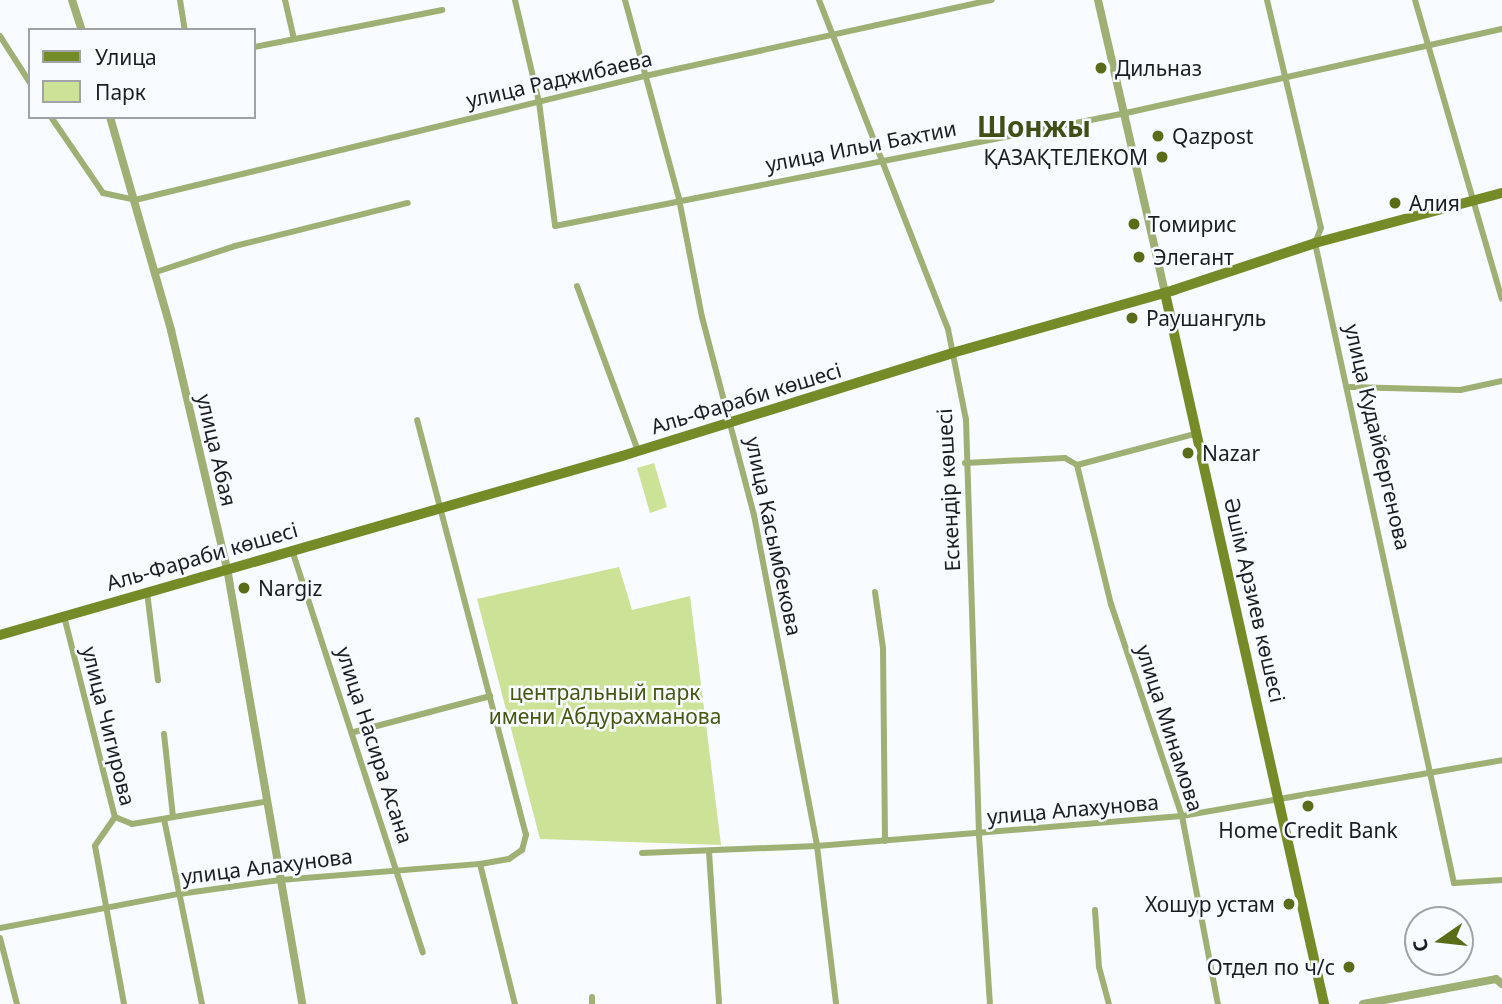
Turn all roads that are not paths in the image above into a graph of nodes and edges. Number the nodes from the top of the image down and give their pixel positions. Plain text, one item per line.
1 (72, 0) edge
2 (180, 0) edge
3 (285, 0) edge
4 (514, 0) edge
5 (625, 0) edge
6 (819, 0) edge
7 (992, 0) edge
8 (1098, 0) edge
9 (1267, 0) edge
10 (1415, 0) edge
11 (442, 10) dead end
12 (81, 28) edge
13 (185, 28) edge
14 (1502, 29) edge
15 (832, 35) junction
16 (0, 36) edge
17 (294, 39) junction
18 (1428, 46) junction
19 (256, 47) edge
20 (645, 76) junction
21 (1285, 78) junction
22 (28, 80) edge
23 (539, 102) junction
24 (1126, 113) junction
25 (52, 119) edge
26 (111, 119) edge
27 (879, 160) junction
28 (1502, 193) edge
29 (679, 199) junction
30 (135, 200) junction
31 (1471, 202) junction
32 (408, 203) dead end
33 (1315, 243) junction
34 (156, 272) junction
35 (577, 286) dead end
36 (1165, 293) junction
37 (1502, 299) edge
38 (952, 353) junction
39 (1502, 381) edge
40 (1350, 387) junction
41 (417, 420) dead end
42 (733, 423) junction
43 (1198, 433) junction
44 (638, 451) junction
45 (965, 463) junction
46 (1077, 465) junction
47 (442, 507) junction
48 (292, 550) junction
49 (227, 568) junction
50 (147, 592) junction
51 (874, 592) dead end
52 (64, 616) junction
53 (0, 635) edge
54 (158, 680) dead end
55 (489, 695) junction
56 (354, 732) junction
57 (164, 734) dead end
58 (1502, 760) edge
59 (1433, 775) junction
60 (1280, 800) junction
61 (264, 802) junction
62 (1182, 816) junction
63 (115, 817) junction
64 (173, 817) junction
65 (164, 819) junction
66 (979, 835) junction
67 (885, 841) junction
68 (817, 846) junction
69 (709, 852) junction
70 (642, 853) dead end
71 (480, 864) junction
72 (396, 869) junction
73 (280, 880) junction
74 (1502, 880) edge
75 (178, 894) junction
76 (104, 907) junction
77 (1095, 910) dead end
78 (0, 928) edge
79 (0, 938) edge
80 (423, 952) dead end
81 (1501, 982) edge
82 (17, 1004) edge
83 (124, 1004) edge
84 (202, 1004) edge
85 (302, 1004) edge
86 (515, 1004) edge
87 (719, 1004) edge
88 (836, 1004) edge
89 (990, 1004) edge
90 (1109, 1004) edge
91 (1218, 1004) edge
92 (1324, 1004) edge
93 (1363, 1004) edge

1 - 12 street
2 - 13 street
3 - 17 street
4 - 23 street
5 - 20 street, улица Касымбекова
6 - 15 street, Ескендір көшесі
7 - 15 street, улица Раджибаева
8 - 24 street, Әшім Арзиев көшесі
9 - 21 street, улица Кудайбергенова
10 - 18 street
11 - 17 street
14 - 18 street, улица Ильи Бахтии
15 - 20 street, улица Раджибаева
15 - 27 street, Ескендір көшесі
16 - 22 street
17 - 19 street
18 - 21 street, улица Ильи Бахтии
18 - 31 street
20 - 23 street, улица Раджибаева
20 - 29 street, улица Касымбекова
21 - 24 street, улица Ильи Бахтии
21 - 33 street, улица Кудайбергенова
23 - 29 street, улица Ильи Бахтии
23 - 30 street, улица Раджибаева
24 - 27 street, улица Ильи Бахтии
24 - 36 street, Әшім Арзиев көшесі
25 - 30 street
26 - 30 street, улица Абая
27 - 29 street, улица Ильи Бахтии
27 - 38 street, Ескендір көшесі
28 - 31 main road, Аль-Фараби көшесі
29 - 42 street, улица Касымбекова
30 - 34 street, улица Абая
31 - 33 main road, Аль-Фараби көшесі
31 - 37 street
32 - 34 street
33 - 36 main road, Аль-Фараби көшесі
33 - 40 street, улица Кудайбергенова
34 - 49 street, улица Абая
35 - 44 street
36 - 38 main road, Аль-Фараби көшесі
36 - 43 main road, Әшім Арзиев көшесі
38 - 42 main road, Аль-Фараби көшесі
38 - 45 street, Ескендір көшесі
39 - 40 street
40 - 59 street, улица Кудайбергенова
41 - 47 street
42 - 44 main road, Аль-Фараби көшесі
42 - 68 street, улица Касымбекова
43 - 46 street
43 - 60 main road, Әшім Арзиев көшесі
44 - 47 main road, Аль-Фараби көшесі
45 - 46 street
45 - 66 street, Ескендір көшесі
46 - 62 street, улица Минамова
47 - 48 main road, Аль-Фараби көшесі
47 - 55 street
48 - 49 main road, Аль-Фараби көшесі
48 - 56 street, улица Насира Асана
49 - 50 main road, Аль-Фараби көшесі
49 - 61 street, улица Абая
50 - 52 main road, Аль-Фараби көшесі
50 - 54 street
51 - 67 street
52 - 53 main road, Аль-Фараби көшесі
52 - 63 street, улица Чигирова
55 - 56 street
55 - 71 street, улица Алахунова
56 - 72 street, улица Насира Асана
57 - 64 street
58 - 59 street, улица Алахунова
59 - 60 street, улица Алахунова
59 - 74 street, улица Кудайбергенова
60 - 62 street, улица Алахунова
60 - 92 main road, Әшім Арзиев көшесі
61 - 64 street
61 - 73 street, улица Абая
62 - 66 street, улица Алахунова
62 - 91 street, улица Минамова
63 - 65 street
63 - 76 street, улица Чигирова
64 - 65 street
65 - 75 street
66 - 67 street, улица Алахунова
66 - 89 street, Ескендір көшесі
67 - 68 street, улица Алахунова
68 - 69 street, улица Алахунова
68 - 88 street, улица Касымбекова
69 - 70 street, улица Алахунова
69 - 87 street
71 - 72 street, улица Алахунова
71 - 86 street
72 - 73 street, улица Алахунова
72 - 80 street, улица Насира Асана
73 - 75 street, улица Алахунова
73 - 85 street, улица Абая
75 - 76 street, улица Алахунова
75 - 84 street
76 - 78 street, улица Алахунова
76 - 83 street, улица Чигирова
77 - 90 street
79 - 82 street
81 - 93 street

